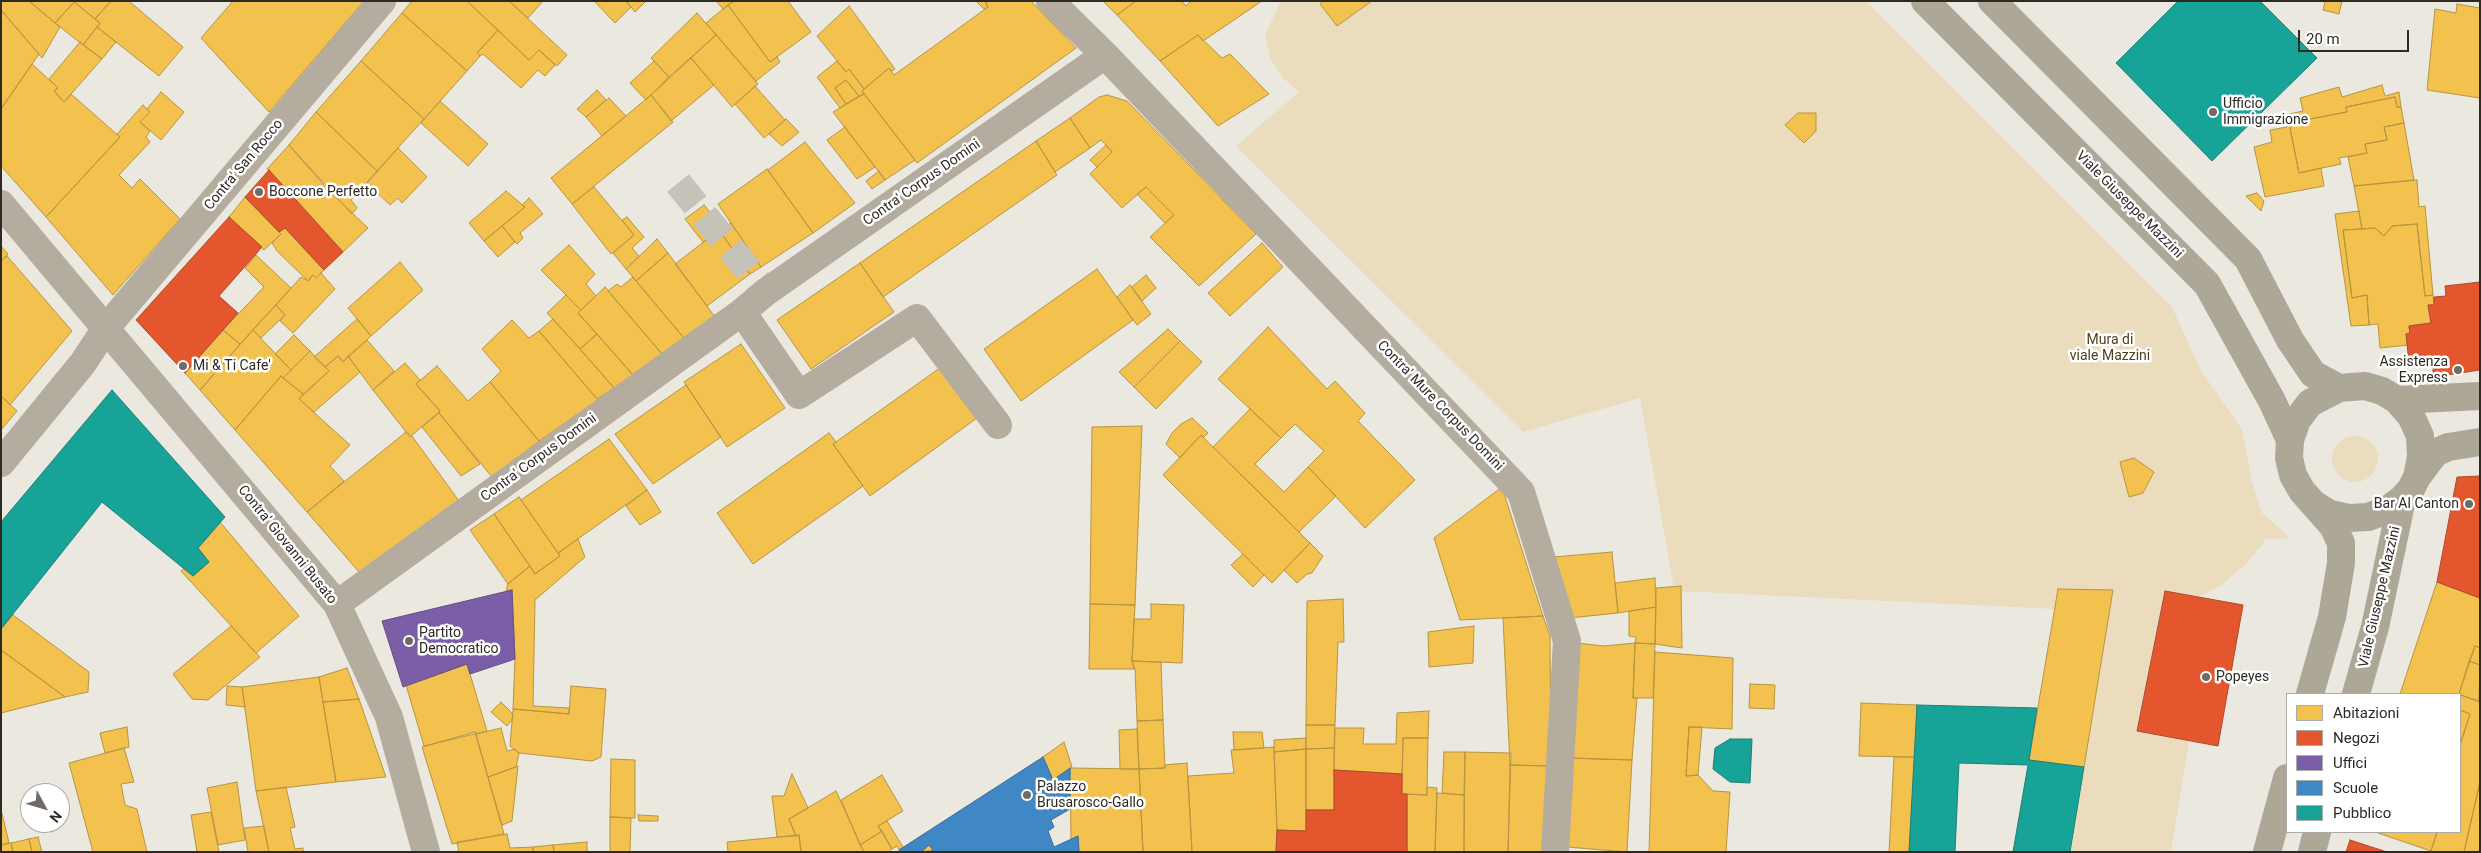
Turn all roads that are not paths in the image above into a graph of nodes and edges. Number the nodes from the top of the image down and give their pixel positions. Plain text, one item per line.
1 (382, 1) edge
2 (1050, 1) edge
3 (1925, 1) edge
4 (1992, 1) edge
5 (1104, 55) junction
6 (1, 204) edge
7 (742, 312) junction
8 (106, 328) junction
9 (2339, 388) junction
10 (2480, 396) edge
11 (2397, 400) junction
12 (998, 425) dead end
13 (2290, 440) junction
14 (2480, 442) edge
15 (1, 463) edge
16 (2409, 488) junction
17 (2314, 504) junction
18 (337, 604) junction
19 (2310, 693) edge
20 (2356, 693) edge
21 (2286, 782) edge
22 (2317, 833) edge
23 (426, 852) edge
24 (1555, 852) edge
25 (2267, 852) edge
26 (2312, 852) edge

1 - 8 street, Contra' San Rocco
2 - 5 street, Contra' Mure Corpus Domini
3 - 13 main road, Viale Giuseppe Mazzini
4 - 9 main road
5 - 7 street, Contra' Corpus Domini
5 - 24 street, Contra' Mure Corpus Domini
6 - 8 street, Contra' Giovanni Busato
7 - 12 street
7 - 18 street, Contra' Corpus Domini
8 - 15 street, Contra' San Rocco
8 - 18 street, Contra' Giovanni Busato
9 - 11 main road, Viale Giuseppe Mazzini
9 - 13 main road, Viale Giuseppe Mazzini
10 - 11 main road
11 - 16 main road, Viale Giuseppe Mazzini
13 - 17 main road, Viale Giuseppe Mazzini
14 - 16 main road
16 - 17 main road, Viale Giuseppe Mazzini
16 - 20 main road, Viale Giuseppe Mazzini
17 - 19 main road, Viale Giuseppe Mazzini
18 - 23 street, Contra' Giovanni Busato
21 - 25 main road
22 - 26 main road

